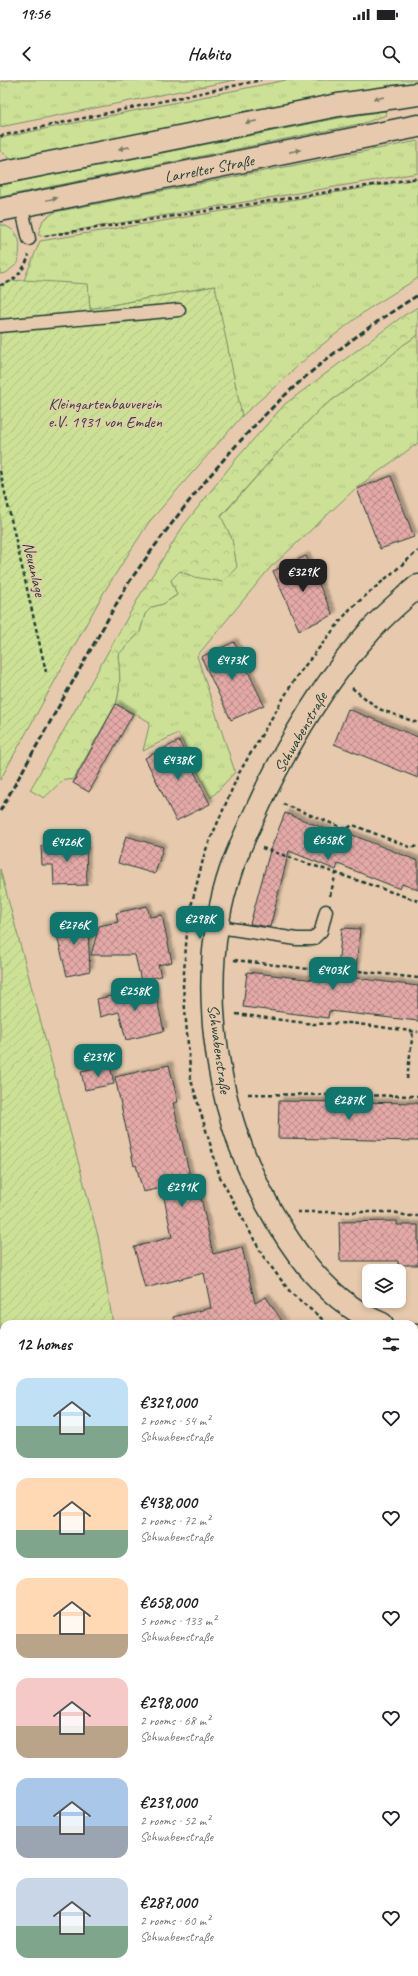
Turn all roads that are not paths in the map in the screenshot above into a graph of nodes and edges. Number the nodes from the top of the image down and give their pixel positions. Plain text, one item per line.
1 (418, 94) edge
2 (418, 126) edge
3 (0, 173) edge
4 (21, 206) junction
5 (0, 210) edge
6 (29, 239) road end
7 (179, 310) dead end
8 (0, 326) edge
9 (418, 586) edge
10 (326, 911) road end
11 (219, 927) junction
12 (374, 1320) edge

1 -> 3 street
4 -> 2 street, Larrelter Straße
4 - 5 street, Larrelter Straße
4 - 6 lane
7 - 8 lane
9 - 11 street, Schwabenstraße
10 - 11 lane
11 - 12 street, Schwabenstraße

